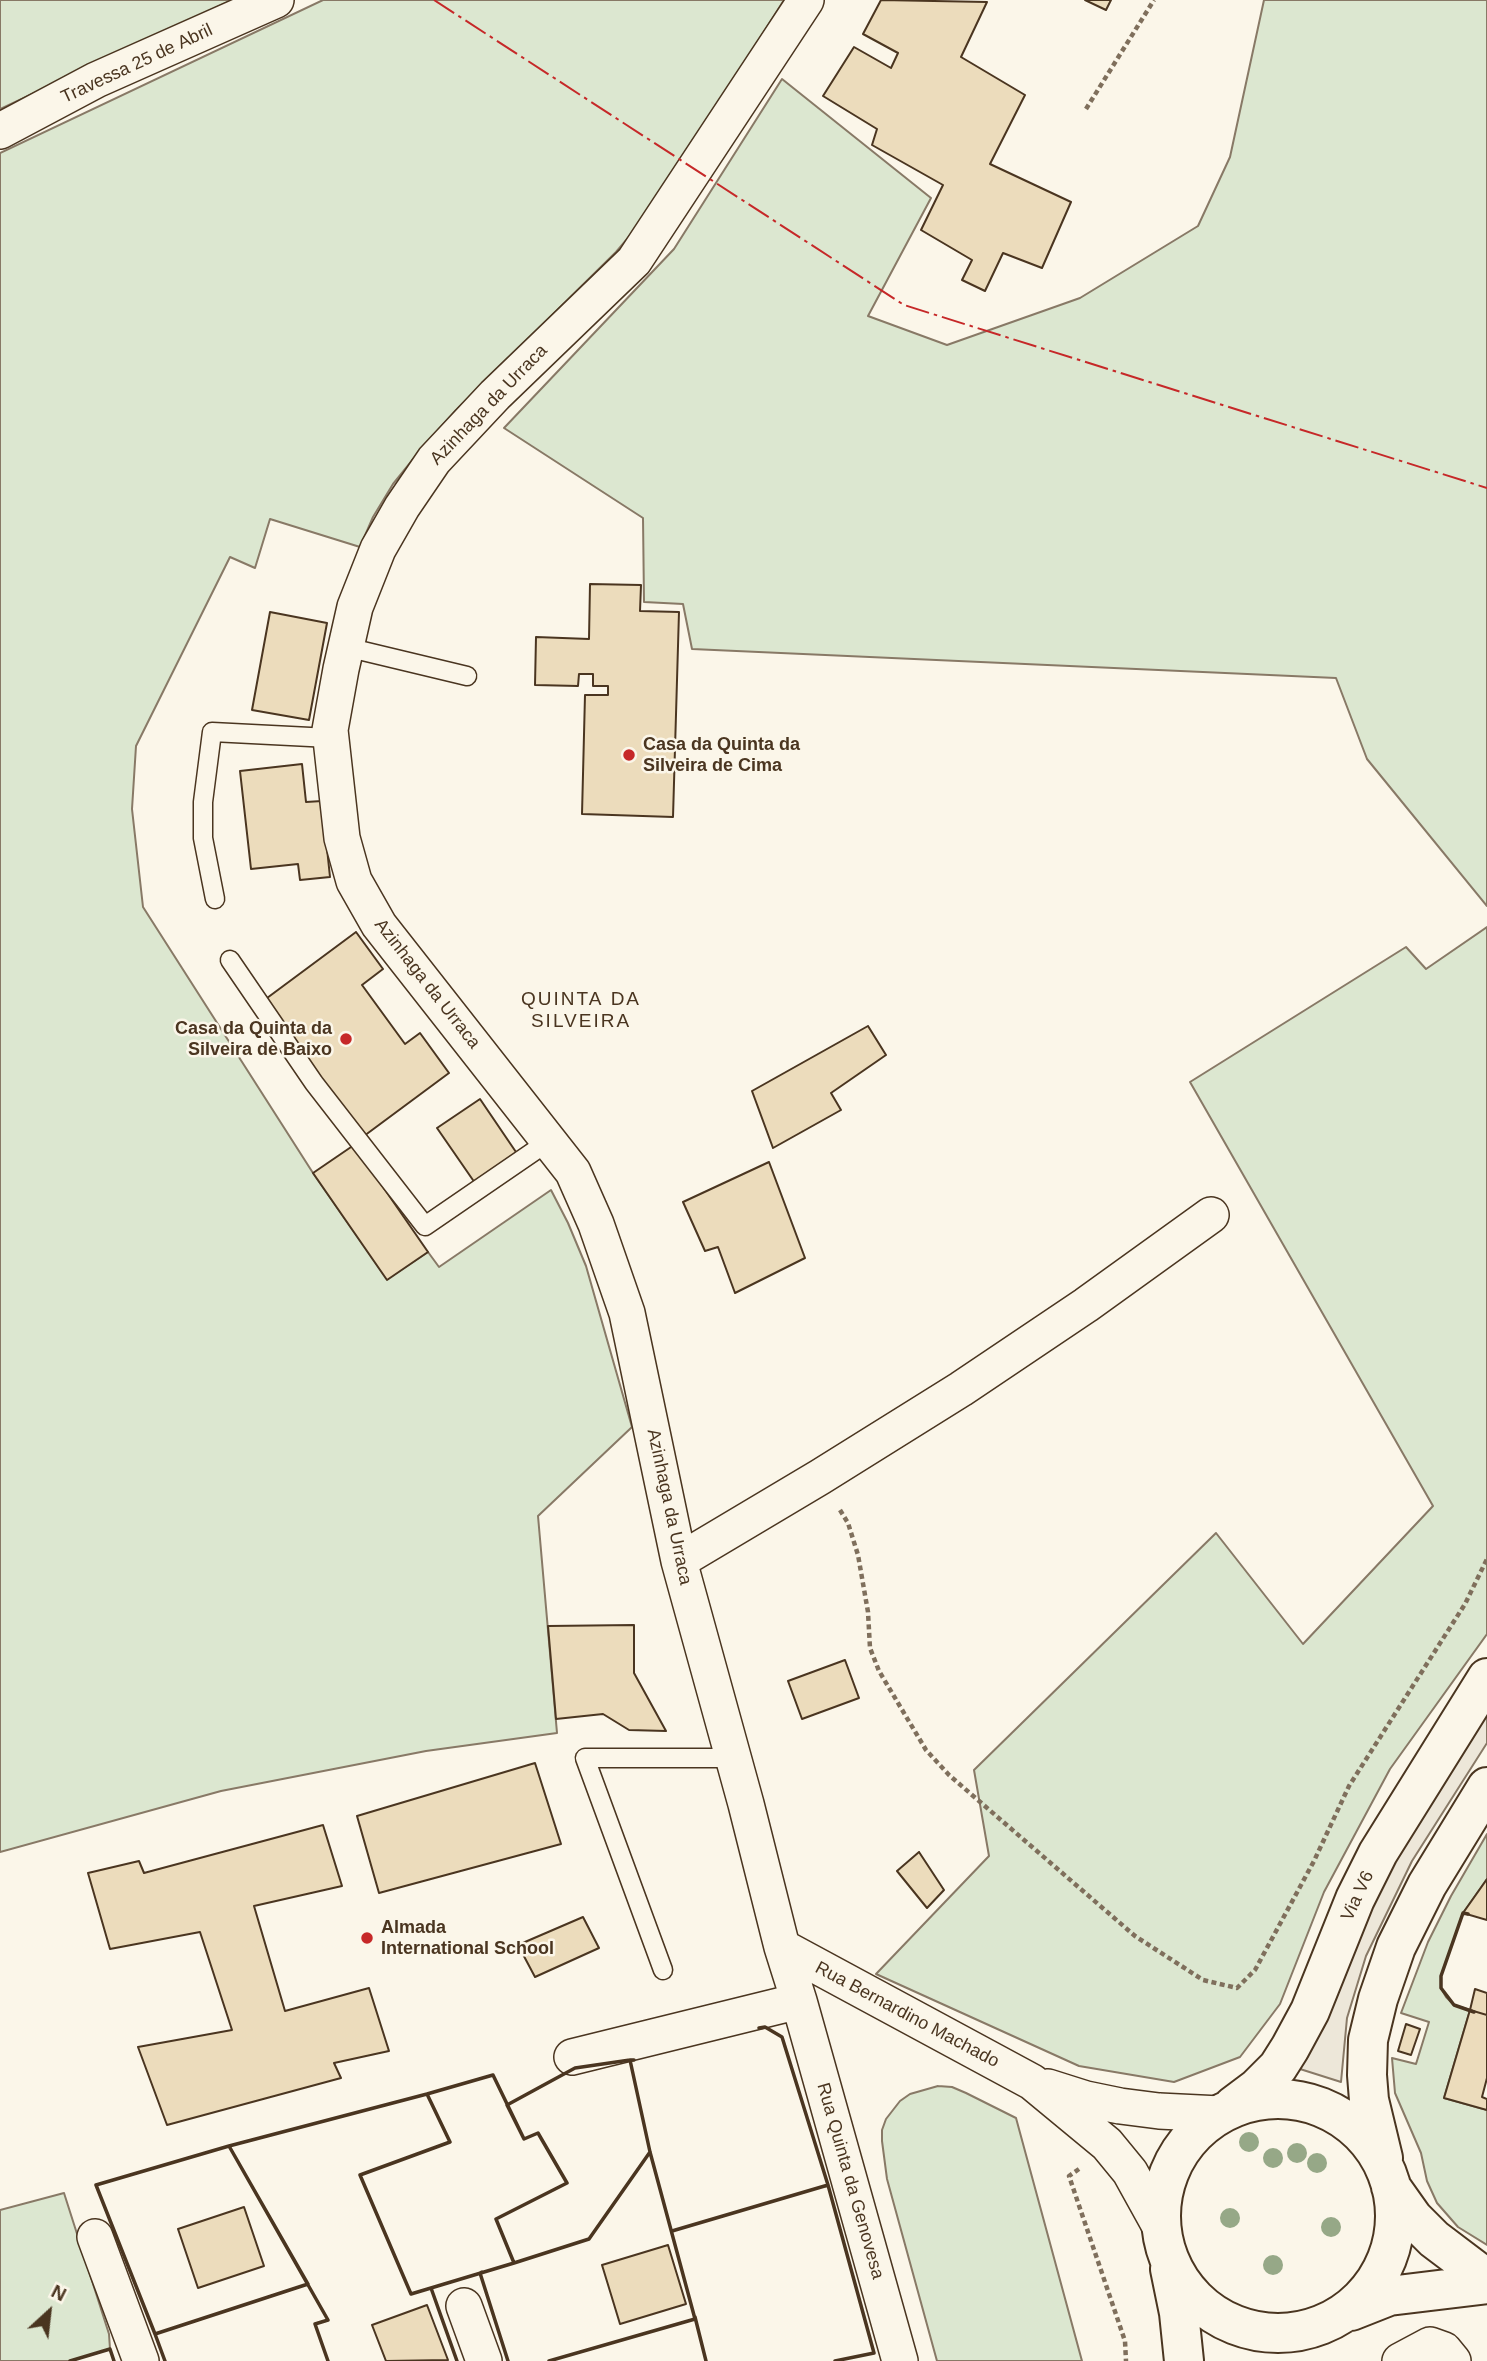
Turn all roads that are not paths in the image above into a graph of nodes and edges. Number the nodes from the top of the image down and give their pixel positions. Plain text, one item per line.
1 (276, 0) edge
2 (806, 0) edge
3 (0, 131) edge
4 (346, 647) junction
5 (467, 676) dead end
6 (330, 738) junction
7 (215, 899) dead end
8 (230, 960) dead end
9 (549, 1141) junction
10 (1211, 1215) dead end
11 (679, 1561) junction
12 (1487, 1678) edge
13 (732, 1758) junction
14 (1487, 1787) edge
15 (782, 1947) junction
16 (663, 1970) dead end
17 (799, 2001) junction
18 (572, 2057) dead end
19 (1032, 2082) junction
20 (1225, 2111) junction
21 (1389, 2178) junction
22 (95, 2237) dead end
23 (1164, 2241) junction
24 (1487, 2281) edge
25 (464, 2306) dead end
26 (1330, 2320) junction
27 (141, 2361) edge
28 (484, 2361) edge
29 (900, 2361) edge
30 (1184, 2361) edge
31 (1277, 2361) edge
32 (1400, 2361) edge
33 (1453, 2361) edge

1 - 3 street, Travessa 25 de Abril
2 - 4 street, Azinhaga da Urraca
4 - 5 lane
4 - 6 street, Azinhaga da Urraca
6 - 7 lane
6 - 9 street, Azinhaga da Urraca
8 - 9 lane
9 - 11 street, Azinhaga da Urraca
10 - 11 street
11 - 13 street, Azinhaga da Urraca
12 - 20 main road, Via V6
13 - 15 street, Azinhaga da Urraca
13 - 16 lane
14 - 21 main road
15 - 17 street, Rua Quinta da Genovesa
15 - 19 street, Rua Bernardino Machado
17 - 18 street
17 - 29 street, Rua Quinta da Genovesa
19 - 20 street, Rua Bernardino Machado
19 - 23 street, Rua Bernardino Machado
20 - 21 main road
20 - 23 main road
21 - 24 main road
21 - 26 main road
22 - 27 street
23 - 26 main road
23 - 30 main road
24 - 26 main road
25 - 28 street
26 - 31 main road
32 - 33 street

